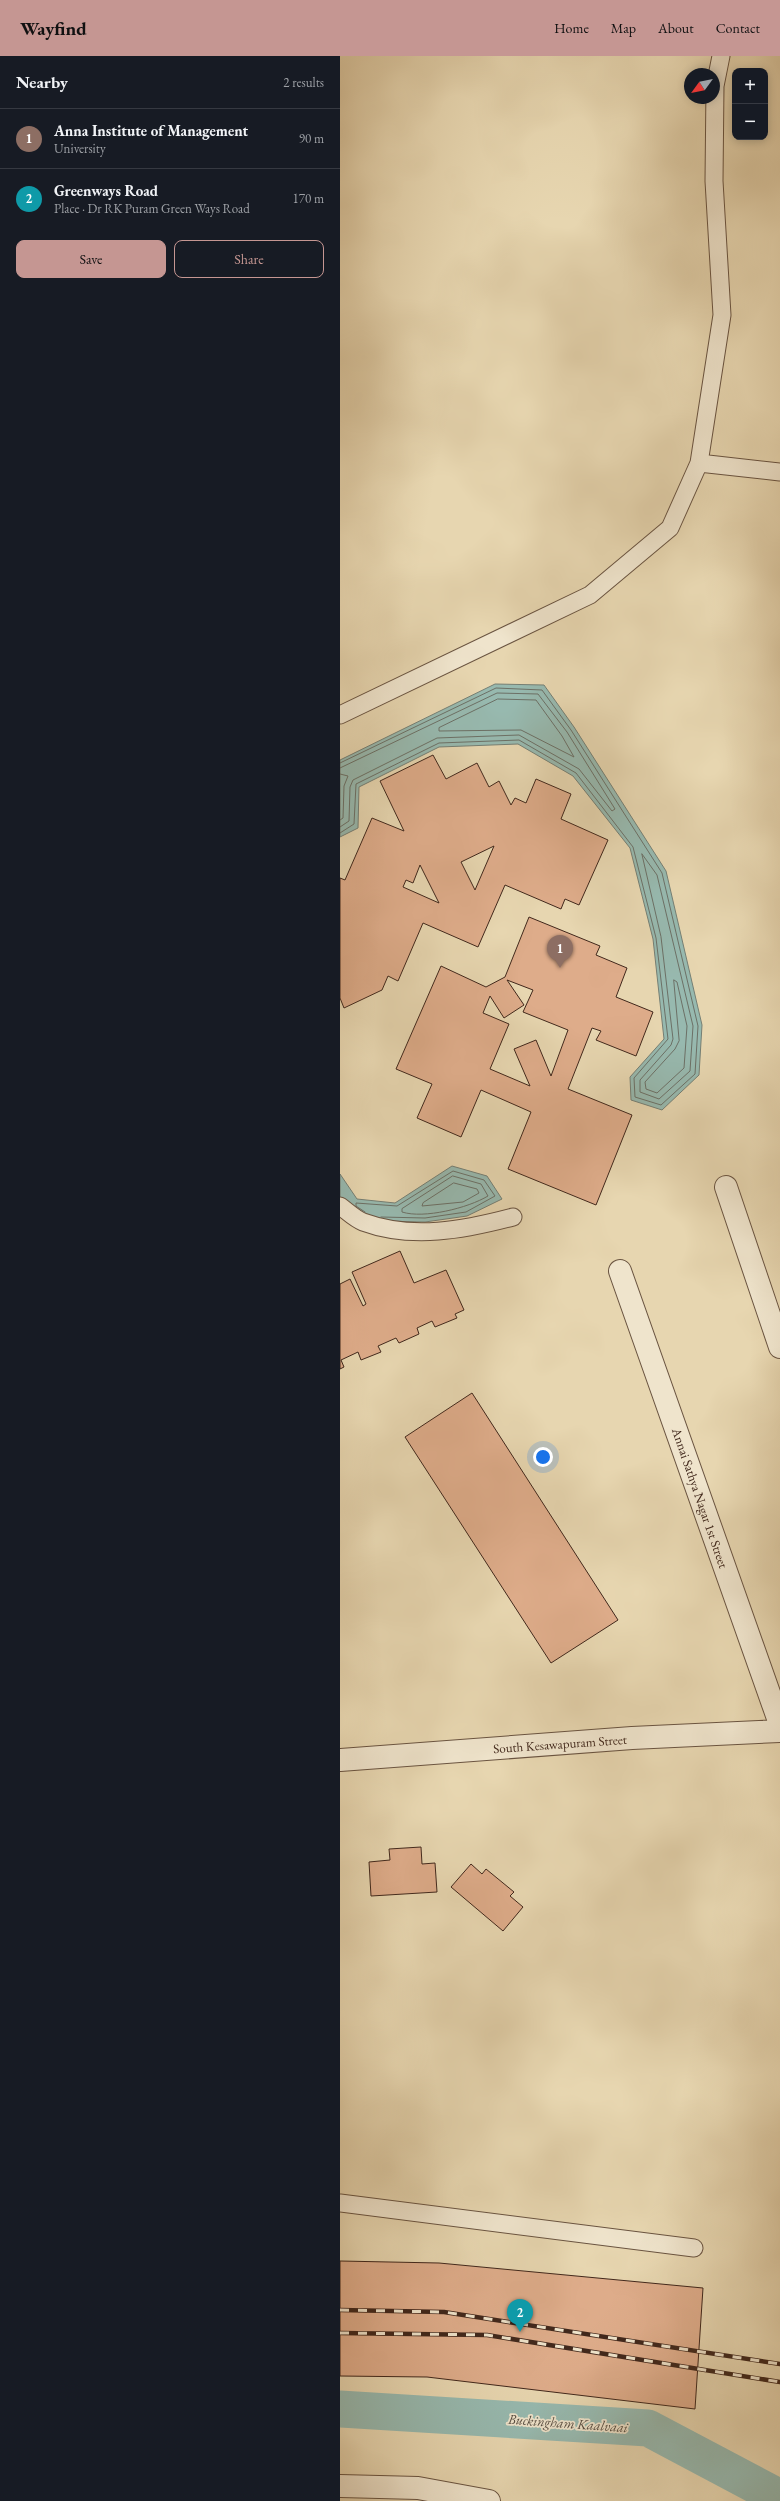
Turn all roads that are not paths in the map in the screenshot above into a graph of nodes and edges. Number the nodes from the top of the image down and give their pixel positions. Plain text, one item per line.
1 (721, 56) edge
2 (699, 463) junction
3 (780, 472) edge
4 (340, 715) edge
5 (726, 1187) dead end
6 (340, 1206) edge
7 (513, 1217) dead end
8 (620, 1271) dead end
9 (780, 1347) edge
10 (780, 1724) edge
11 (780, 1731) edge
12 (340, 1760) edge
13 (340, 2203) edge
14 (694, 2248) dead end
15 (340, 2486) edge
16 (489, 2501) edge

1 - 2 lane
2 - 3 lane
2 - 4 lane
5 - 9 street
6 - 7 lane
8 - 10 street, Annai Sathya Nagar 1st Street
11 - 12 street, South Kesawapuram Street
13 - 14 lane
15 - 16 street

